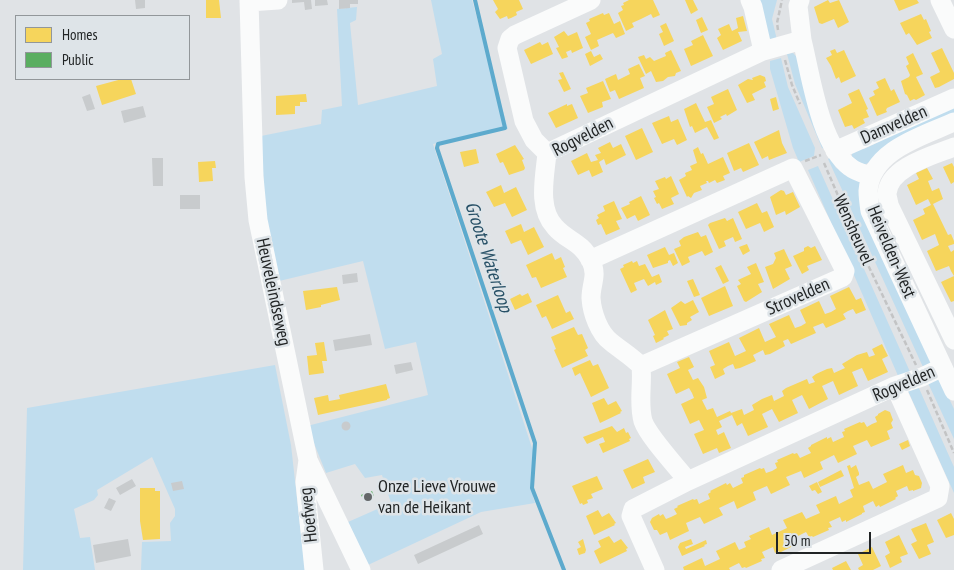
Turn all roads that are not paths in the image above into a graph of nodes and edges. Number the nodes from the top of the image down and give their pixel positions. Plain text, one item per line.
1 (278, 0) edge
2 (591, 0) edge
3 (750, 0) edge
4 (800, 0) edge
5 (940, 0) edge
6 (249, 1) edge
7 (954, 29) edge
8 (802, 40) junction
9 (763, 51) junction
10 (954, 98) edge
11 (954, 122) edge
12 (954, 146) edge
13 (547, 153) junction
14 (828, 153) junction
15 (871, 176) junction
16 (590, 260) junction
17 (954, 340) edge
18 (641, 366) junction
19 (943, 367) junction
20 (895, 386) junction
21 (954, 391) edge
22 (308, 460) junction
23 (688, 481) junction
24 (314, 570) edge
25 (361, 570) edge
26 (655, 570) edge
27 (781, 570) edge

1 - 6 street
2 - 13 street
3 - 9 street
4 - 8 street
5 - 7 street
6 - 22 street, Heuveleindseweg
8 - 9 street, Rogvelden
8 - 14 street
9 - 13 street, Rogvelden
10 - 14 street, Damvelden
11 - 15 street
12 - 17 street
13 - 16 street, Rogvelden
14 - 15 street
15 - 19 street, Heivelden-West
16 - 18 street
16 - 18 street, Strovelden
18 - 23 street
19 - 20 street, Rogvelden
19 - 21 street, Heivelden-West
20 - 23 street, Rogvelden
20 - 27 street
22 - 24 street, Hoefweg
22 - 25 street, Heuveleindseweg
23 - 26 street, Rogvelden

